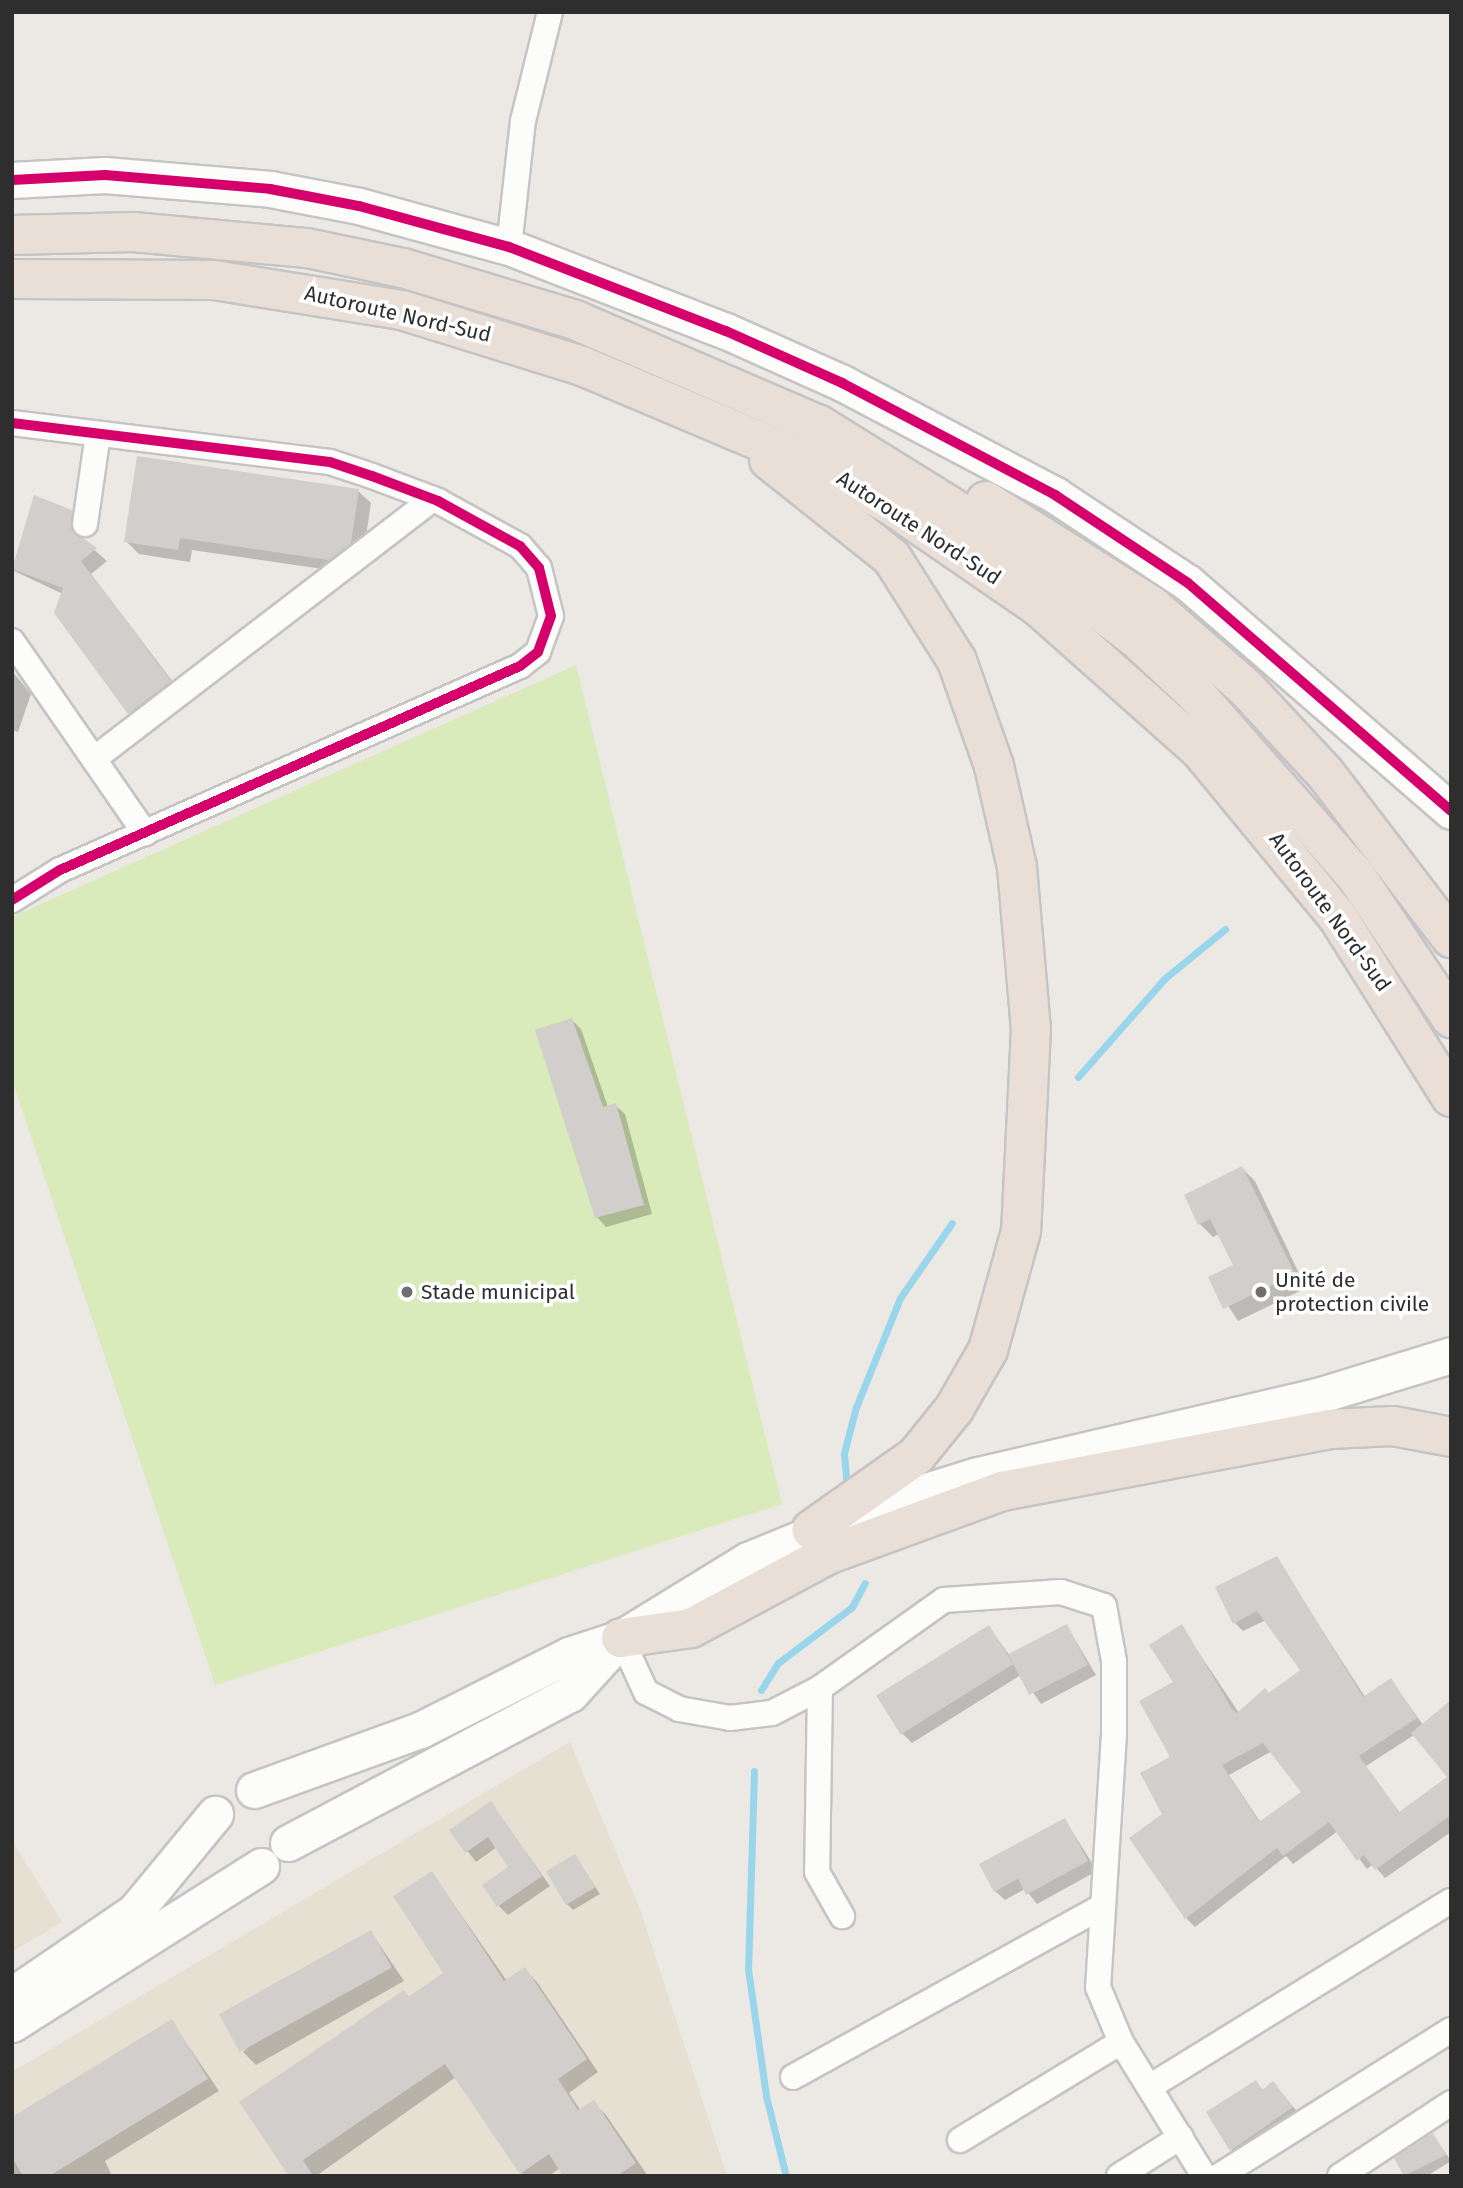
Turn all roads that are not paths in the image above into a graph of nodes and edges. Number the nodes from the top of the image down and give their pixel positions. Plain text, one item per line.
1 (550, 12) edge
2 (12, 180) edge
3 (12, 235) edge
4 (509, 247) junction
5 (12, 279) edge
6 (12, 423) edge
7 (721, 423) junction
8 (98, 434) junction
9 (879, 463) junction
10 (433, 499) junction
11 (85, 524) dead end
12 (12, 641) edge
13 (94, 759) junction
14 (1451, 811) edge
15 (145, 833) junction
16 (12, 900) edge
17 (1451, 938) edge
18 (1451, 1018) edge
19 (1451, 1097) edge
20 (1451, 1354) edge
21 (1451, 1437) edge
22 (811, 1531) junction
23 (621, 1638) junction
24 (820, 1688) junction
25 (254, 1790) junction
26 (215, 1814) junction
27 (288, 1843) junction
28 (261, 1866) junction
29 (1451, 1901) edge
30 (1103, 1906) junction
31 (842, 1916) dead end
32 (12, 1995) edge
33 (12, 2024) edge
34 (1451, 2030) edge
35 (1121, 2042) junction
36 (793, 2077) dead end
37 (1151, 2086) junction
38 (1451, 2104) edge
39 (1181, 2137) junction
40 (960, 2140) dead end
41 (1119, 2176) edge
42 (1204, 2176) edge
43 (1219, 2176) edge
44 (1340, 2176) edge

1 - 4 street
2 - 4 main road
3 - 9 highway, Autoroute Nord-Sud
4 - 14 main road
5 - 7 highway, Autoroute Nord-Sud
6 - 8 street
7 - 19 highway, Autoroute Nord-Sud
7 - 22 highway
8 - 10 street
8 - 11 street
9 - 17 highway
9 - 18 highway, Autoroute Nord-Sud
10 - 13 street
10 - 15 street
12 - 13 street
13 - 15 street
15 - 16 street
20 - 22 main road
21 - 23 highway
22 - 23 main road
23 - 24 street
23 - 25 main road
23 - 27 main road
24 - 30 street
24 - 31 street
25 - 26 main road
25 - 27 main road
26 - 28 main road
26 - 32 main road
27 - 28 main road
28 - 33 main road
29 - 37 street
30 - 35 street
30 - 36 street
34 - 43 street
35 - 37 street
35 - 40 street
37 - 39 street
38 - 44 street
39 - 41 street
39 - 42 street

